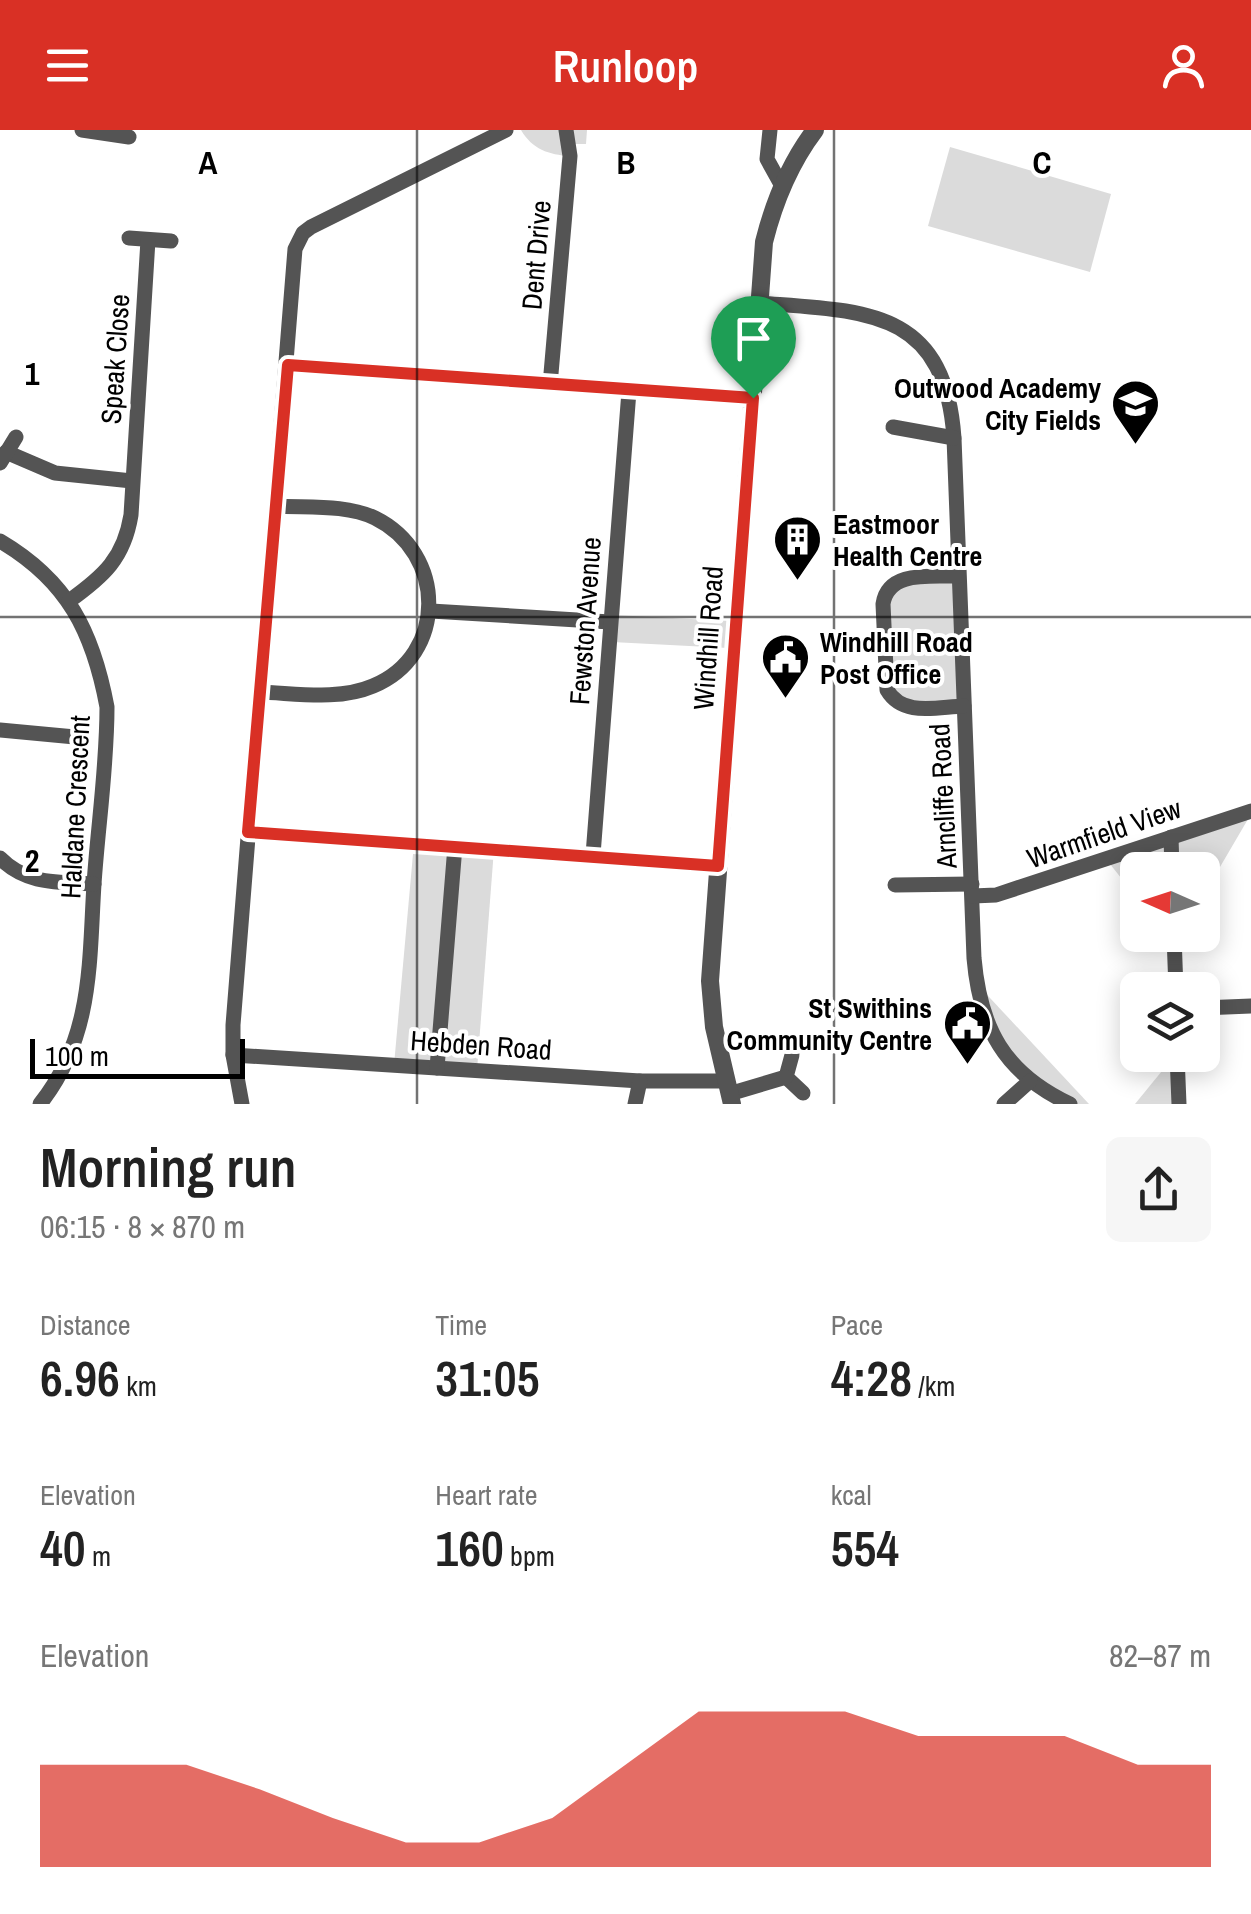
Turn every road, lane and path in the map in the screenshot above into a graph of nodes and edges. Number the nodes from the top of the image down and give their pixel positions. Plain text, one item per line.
1 (82, 130) edge
2 (506, 130) edge
3 (566, 130) edge
4 (770, 130) edge
5 (814, 130) edge
6 (91, 131) edge
7 (129, 137) dead end
8 (783, 188) junction
9 (129, 238) dead end
10 (148, 240) junction
11 (171, 242) dead end
12 (760, 303) junction
13 (288, 365) junction
14 (550, 385) junction
15 (629, 391) junction
16 (753, 398) junction
17 (893, 427) dead end
18 (16, 437) dead end
19 (954, 438) junction
20 (3, 458) edge
21 (132, 481) junction
22 (276, 506) junction
23 (0, 542) edge
24 (958, 576) junction
25 (69, 601) junction
26 (431, 611) junction
27 (610, 622) junction
28 (259, 692) junction
29 (964, 706) junction
30 (0, 730) edge
31 (75, 737) dead end
32 (1251, 811) edge
33 (248, 832) junction
34 (1171, 837) junction
35 (455, 846) junction
36 (1171, 852) edge
37 (592, 855) junction
38 (0, 858) edge
39 (718, 866) junction
40 (94, 884) junction
41 (895, 885) dead end
42 (972, 890) junction
43 (1251, 1006) edge
44 (1220, 1007) edge
45 (232, 1055) junction
46 (792, 1055) dead end
47 (436, 1068) junction
48 (1178, 1072) edge
49 (786, 1077) junction
50 (640, 1081) junction
51 (1030, 1081) junction
52 (729, 1093) edge
53 (803, 1093) dead end
54 (48, 1101) edge
55 (242, 1104) edge
56 (636, 1104) edge
57 (1004, 1104) edge
58 (1070, 1104) edge
59 (1179, 1104) edge

1 - 6 street
2 - 13 street
3 - 14 street, Dent Drive
4 - 8 street
5 - 8 street, Windhill Road
6 - 7 street
8 - 12 street, Windhill Road
9 - 10 street
10 - 11 street
10 - 21 street, Speak Close
12 - 16 street, Windhill Road
12 - 19 street, Arncliffe Road
13 - 14 street
13 - 22 street
14 - 15 street
15 - 16 street
15 - 27 street, Fewston Avenue
16 - 39 street, Windhill Road
17 - 19 street
18 - 20 street
19 - 24 street, Arncliffe Road
20 - 21 street
21 - 25 street, Speak Close
22 - 26 street
22 - 28 street
23 - 25 street, Haldane Crescent
24 - 29 street, Arncliffe Road
24 - 29 street, Arncliffe Road
25 - 40 street, Haldane Crescent
26 - 27 street
26 - 28 street
27 - 37 street, Fewston Avenue
28 - 33 street
29 - 42 street, Arncliffe Road
30 - 31 street
32 - 34 street, Warmfield View
33 - 35 street
33 - 45 street
34 - 36 street
34 - 42 street, Warmfield View
35 - 37 street
35 - 47 street
37 - 39 street
38 - 40 street
39 - 52 street, Windhill Road
40 - 54 street, Haldane Crescent
41 - 42 street, Arncliffe Road
42 - 51 street, Arncliffe Road
43 - 44 street
45 - 47 street, Hebden Road
45 - 55 street
46 - 49 street
47 - 50 street, Hebden Road
48 - 59 street
49 - 52 street
49 - 53 street
50 - 52 street, Hebden Road
50 - 56 street
51 - 57 street
51 - 58 street, Arncliffe Road

